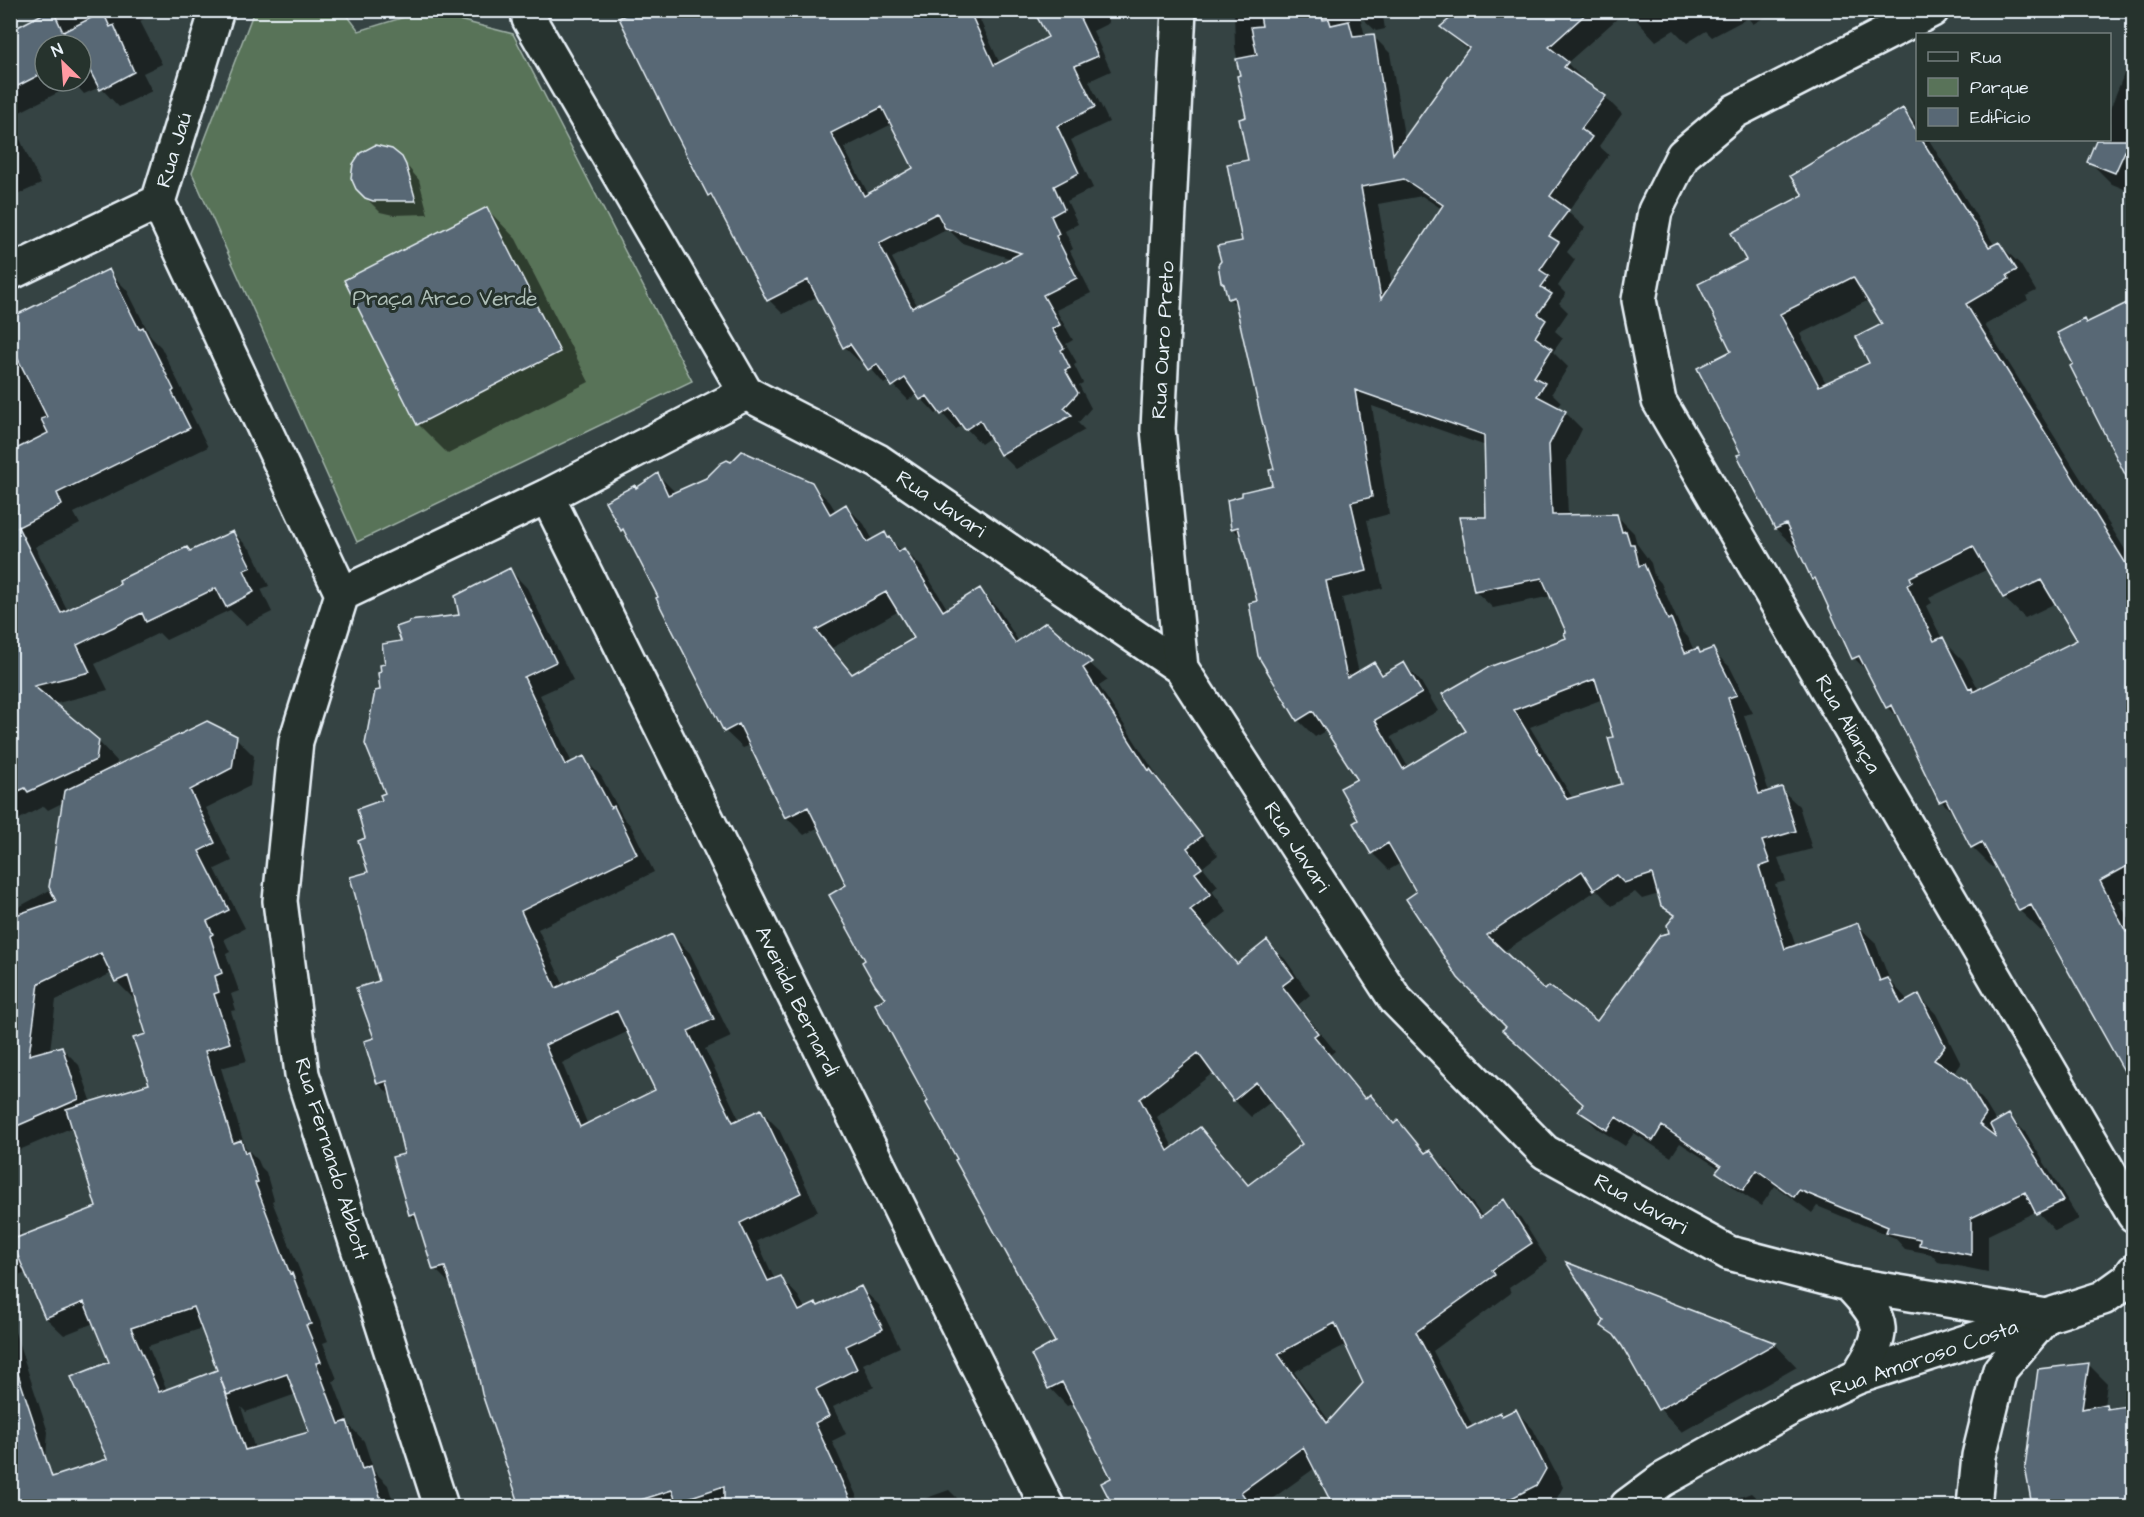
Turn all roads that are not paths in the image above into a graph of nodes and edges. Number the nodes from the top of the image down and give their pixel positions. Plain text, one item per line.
1 (217, 10) edge
2 (1179, 10) edge
3 (1929, 11) edge
4 (527, 13) edge
5 (158, 202) junction
6 (10, 273) edge
7 (746, 393) junction
8 (547, 496) junction
9 (342, 594) junction
10 (1181, 668) junction
11 (2133, 1215) edge
12 (2133, 1271) edge
13 (1850, 1284) junction
14 (2118, 1300) edge
15 (2046, 1316) junction
16 (1857, 1377) junction
17 (441, 1506) edge
18 (1047, 1506) edge
19 (1628, 1506) edge
20 (1974, 1506) edge

1 - 5 street, Rua Jaú
2 - 10 street, Rua Ouro Preto
3 - 11 street, Rua Aliança
4 - 7 street
5 - 6 street, Rua Jaú
5 - 9 street
7 - 8 street
7 - 10 street, Rua Javari
8 - 9 street
8 - 18 street, Avenida Bernardi
9 - 17 street, Rua Fernando Abbott
10 - 13 street, Rua Javari
12 - 14 street, Rua Amoroso Costa
13 - 15 street, Rua Javari
13 - 16 street
14 - 15 street, Rua Amoroso Costa
15 - 16 street, Rua Amoroso Costa
15 - 20 street
16 - 19 street, Rua Amoroso Costa

